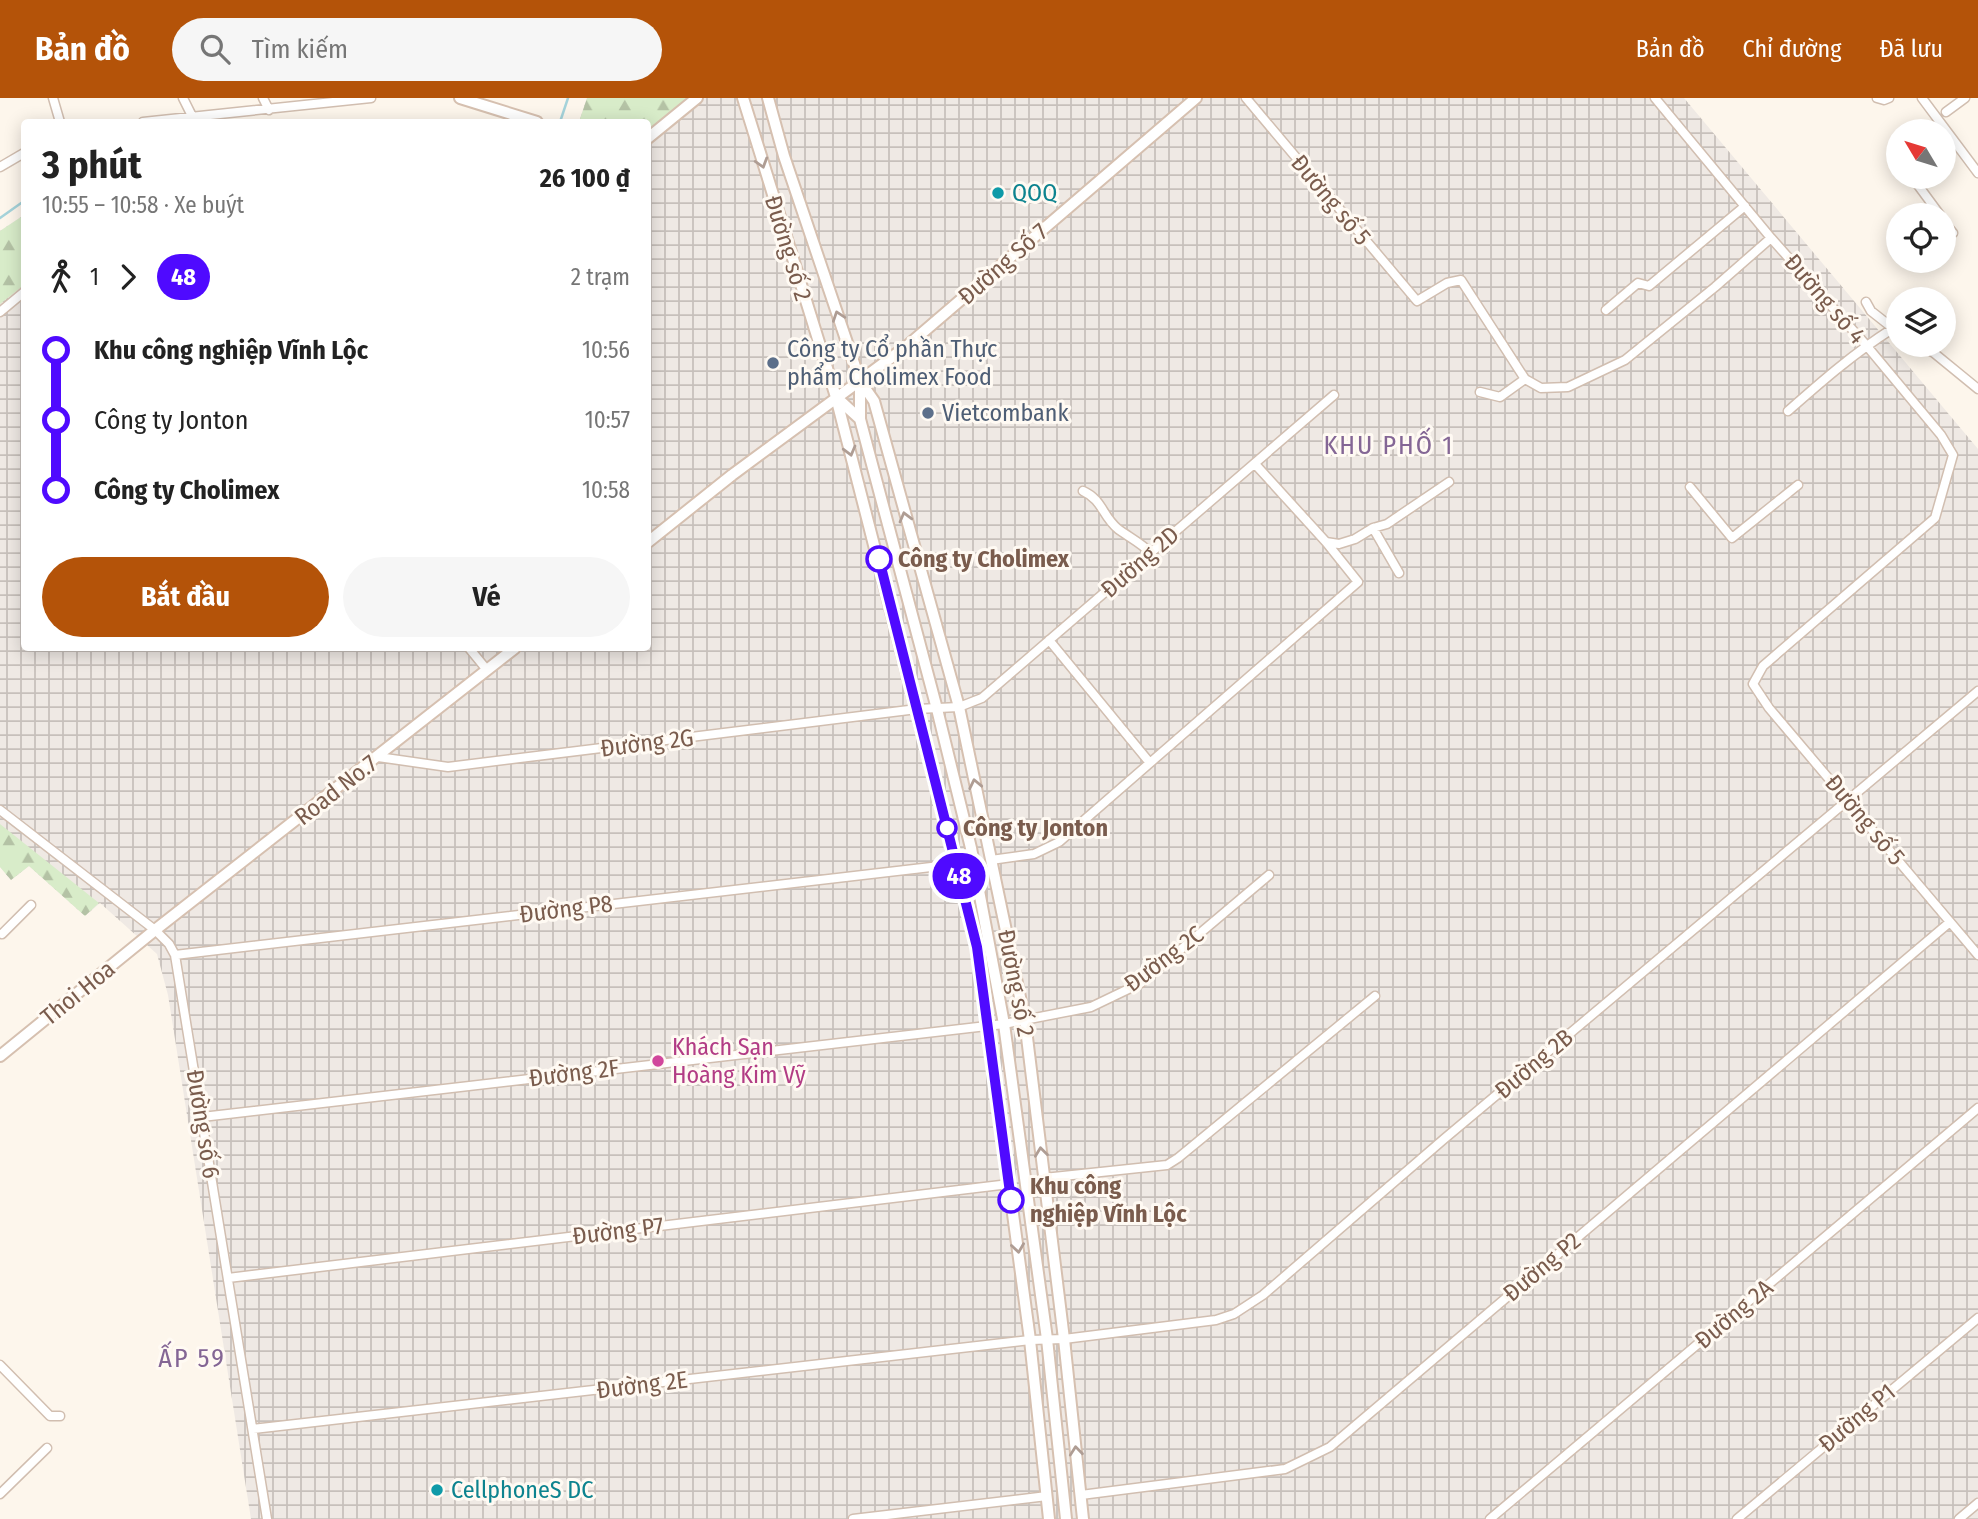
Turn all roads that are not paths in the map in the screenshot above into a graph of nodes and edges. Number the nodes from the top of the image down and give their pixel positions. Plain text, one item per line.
1 (54, 98) edge
2 (183, 98) edge
3 (263, 98) edge
4 (371, 98) edge
5 (460, 98) edge
6 (696, 98) edge
7 (743, 98) edge
8 (768, 98) edge
9 (1196, 98) edge
10 (1246, 98) edge
11 (1654, 98) edge
12 (1877, 98) edge
13 (1889, 98) edge
14 (1923, 98) edge
15 (1965, 98) edge
16 (345, 100) edge
17 (269, 110) junction
18 (1946, 112) dead end
19 (193, 117) junction
20 (59, 119) edge
21 (173, 119) edge
22 (526, 119) edge
23 (651, 136) edge
24 (21, 155) edge
25 (0, 167) edge
26 (1978, 173) edge
27 (1745, 206) junction
28 (1771, 238) junction
29 (21, 294) edge
30 (1866, 302) dead end
31 (1606, 310) dead end
32 (0, 312) edge
33 (1886, 324) edge
34 (1886, 335) edge
35 (1866, 345) junction
36 (1939, 357) edge
37 (1525, 379) junction
38 (860, 381) junction
39 (1978, 389) edge
40 (1480, 392) dead end
41 (1334, 395) dead end
42 (836, 397) junction
43 (1788, 411) dead end
44 (860, 419) junction
45 (1255, 464) junction
46 (1449, 482) dead end
47 (1798, 485) dead end
48 (1690, 487) dead end
49 (1083, 491) dead end
50 (1373, 528) junction
51 (651, 540) edge
52 (1326, 542) junction
53 (1151, 553) junction
54 (1399, 573) dead end
55 (1049, 640) junction
56 (471, 651) edge
57 (511, 651) edge
58 (487, 670) junction
59 (1754, 684) joint
60 (1978, 691) edge
61 (959, 707) junction
62 (917, 709) junction
63 (937, 709) junction
64 (377, 757) junction
65 (1150, 764) junction
66 (1849, 801) junction
67 (0, 810) edge
68 (991, 860) junction
69 (974, 862) junction
70 (956, 864) junction
71 (1269, 875) dead end
72 (31, 905) dead end
73 (1950, 922) junction
74 (155, 930) junction
75 (2, 934) dead end
76 (175, 955) junction
77 (1978, 955) edge
78 (1375, 996) dead end
79 (1025, 1021) junction
80 (1004, 1024) junction
81 (988, 1026) junction
82 (0, 1056) edge
83 (1978, 1108) edge
84 (202, 1117) junction
85 (1044, 1178) junction
86 (1009, 1184) junction
87 (228, 1278) junction
88 (1978, 1318) edge
89 (1047, 1339) junction
90 (1064, 1339) junction
91 (1030, 1340) junction
92 (0, 1365) edge
93 (60, 1416) dead end
94 (253, 1429) junction
95 (47, 1448) dead end
96 (0, 1494) edge
97 (1081, 1495) junction
98 (1047, 1496) junction
99 (1978, 1503) edge
100 (267, 1519) edge
101 (852, 1519) edge
102 (1049, 1519) edge
103 (1066, 1519) edge
104 (1083, 1519) edge
105 (1490, 1519) edge
106 (1737, 1519) edge
107 (1959, 1519) edge

1 - 20 street
2 - 19 street
3 - 17 street
4 - 16 street
5 - 22 main road
6 - 23 main road
7 -> 42 main road, Đường số 2
38 -> 8 main road, Đường số 2
9 - 38 main road, Đường Số 7
10 - 37 street, Đường số 5
11 - 27 street, Đường số 4
12 - 13 street
14 - 26 street
15 - 18 street
16 - 17 street
17 - 19 street
19 - 21 street
24 - 25 street
27 - 28 street, Đường số 4
27 - 31 street
28 - 35 street, Đường số 4
28 - 37 street
29 - 32 street
30 - 33 street
34 - 35 street
35 - 43 street
35 - 59 street, Đường số 4
36 - 39 street
37 - 40 street
38 - 42 main road, Đường Số 7
38 - 44 main road, Đường số 2
61 -> 38 main road, Đường số 2
41 - 45 street, Đường 2D
42 - 44 main road
42 - 51 main road
42 -> 62 main road, Đường số 2
44 - 63 main road, Đường số 2
45 - 52 street
45 - 53 street, Đường 2D
46 - 50 street
47 - 48 street
49 - 53 street
50 - 52 street
50 - 54 street
52 - 65 street
53 - 55 street, Đường 2D
55 - 61 street, Đường 2D
55 - 65 street
56 - 58 street
57 - 58 main road, Road No.7
58 - 64 main road, Road No.7
59 - 66 street, Đường số 5
60 - 66 street, Đường 2B
61 - 63 street, Đường 2D
68 -> 61 main road, Đường số 2
62 - 63 street, Đường 2G
62 - 64 street, Đường 2G
62 - 70 main road, Đường số 2
63 - 69 main road, Đường số 2
64 - 74 main road, Road No.7
65 - 68 street
66 - 73 street, Đường số 5
66 - 90 street, Đường 2B
67 - 74 street, Đường số 6
68 - 79 main road, Đường số 2
69 - 70 street, Đường P8
69 - 80 main road, Đường số 2
70 - 76 street, Đường P8
70 - 81 main road, Đường số 2
71 - 79 street, Đường 2C
72 - 75 street
73 - 77 street, Đường số 5
73 - 97 street, Đường P2
74 - 76 street, Đường số 6
74 - 82 main road, Thoi Hoa
76 - 84 street, Đường số 6
78 - 85 street
79 - 80 street, Đường 2C
85 -> 79 main road, Đường số 2
80 - 81 street, Đường 2F
80 - 89 main road, Đường số 2
81 - 84 street, Đường 2F
81 - 86 main road, Đường số 2
83 - 105 street, Đường 2A
84 - 87 street, Đường số 6
85 - 90 main road, Đường số 2
86 - 87 street, Đường P7
86 -> 91 main road, Đường số 2
87 - 94 street, Đường số 6
88 - 106 street, Đường P1
89 - 90 street, Đường 2B
89 - 91 street, Đường 2E
89 - 103 main road, Đường số 2
97 -> 90 main road, Đường số 2
91 - 94 street, Đường 2E
91 - 98 main road, Đường số 2
92 - 93 street
94 - 100 street, Đường số 6
95 - 96 street
97 - 104 main road, Đường số 2
98 - 101 street
98 - 102 main road, Đường số 2
99 - 107 street

